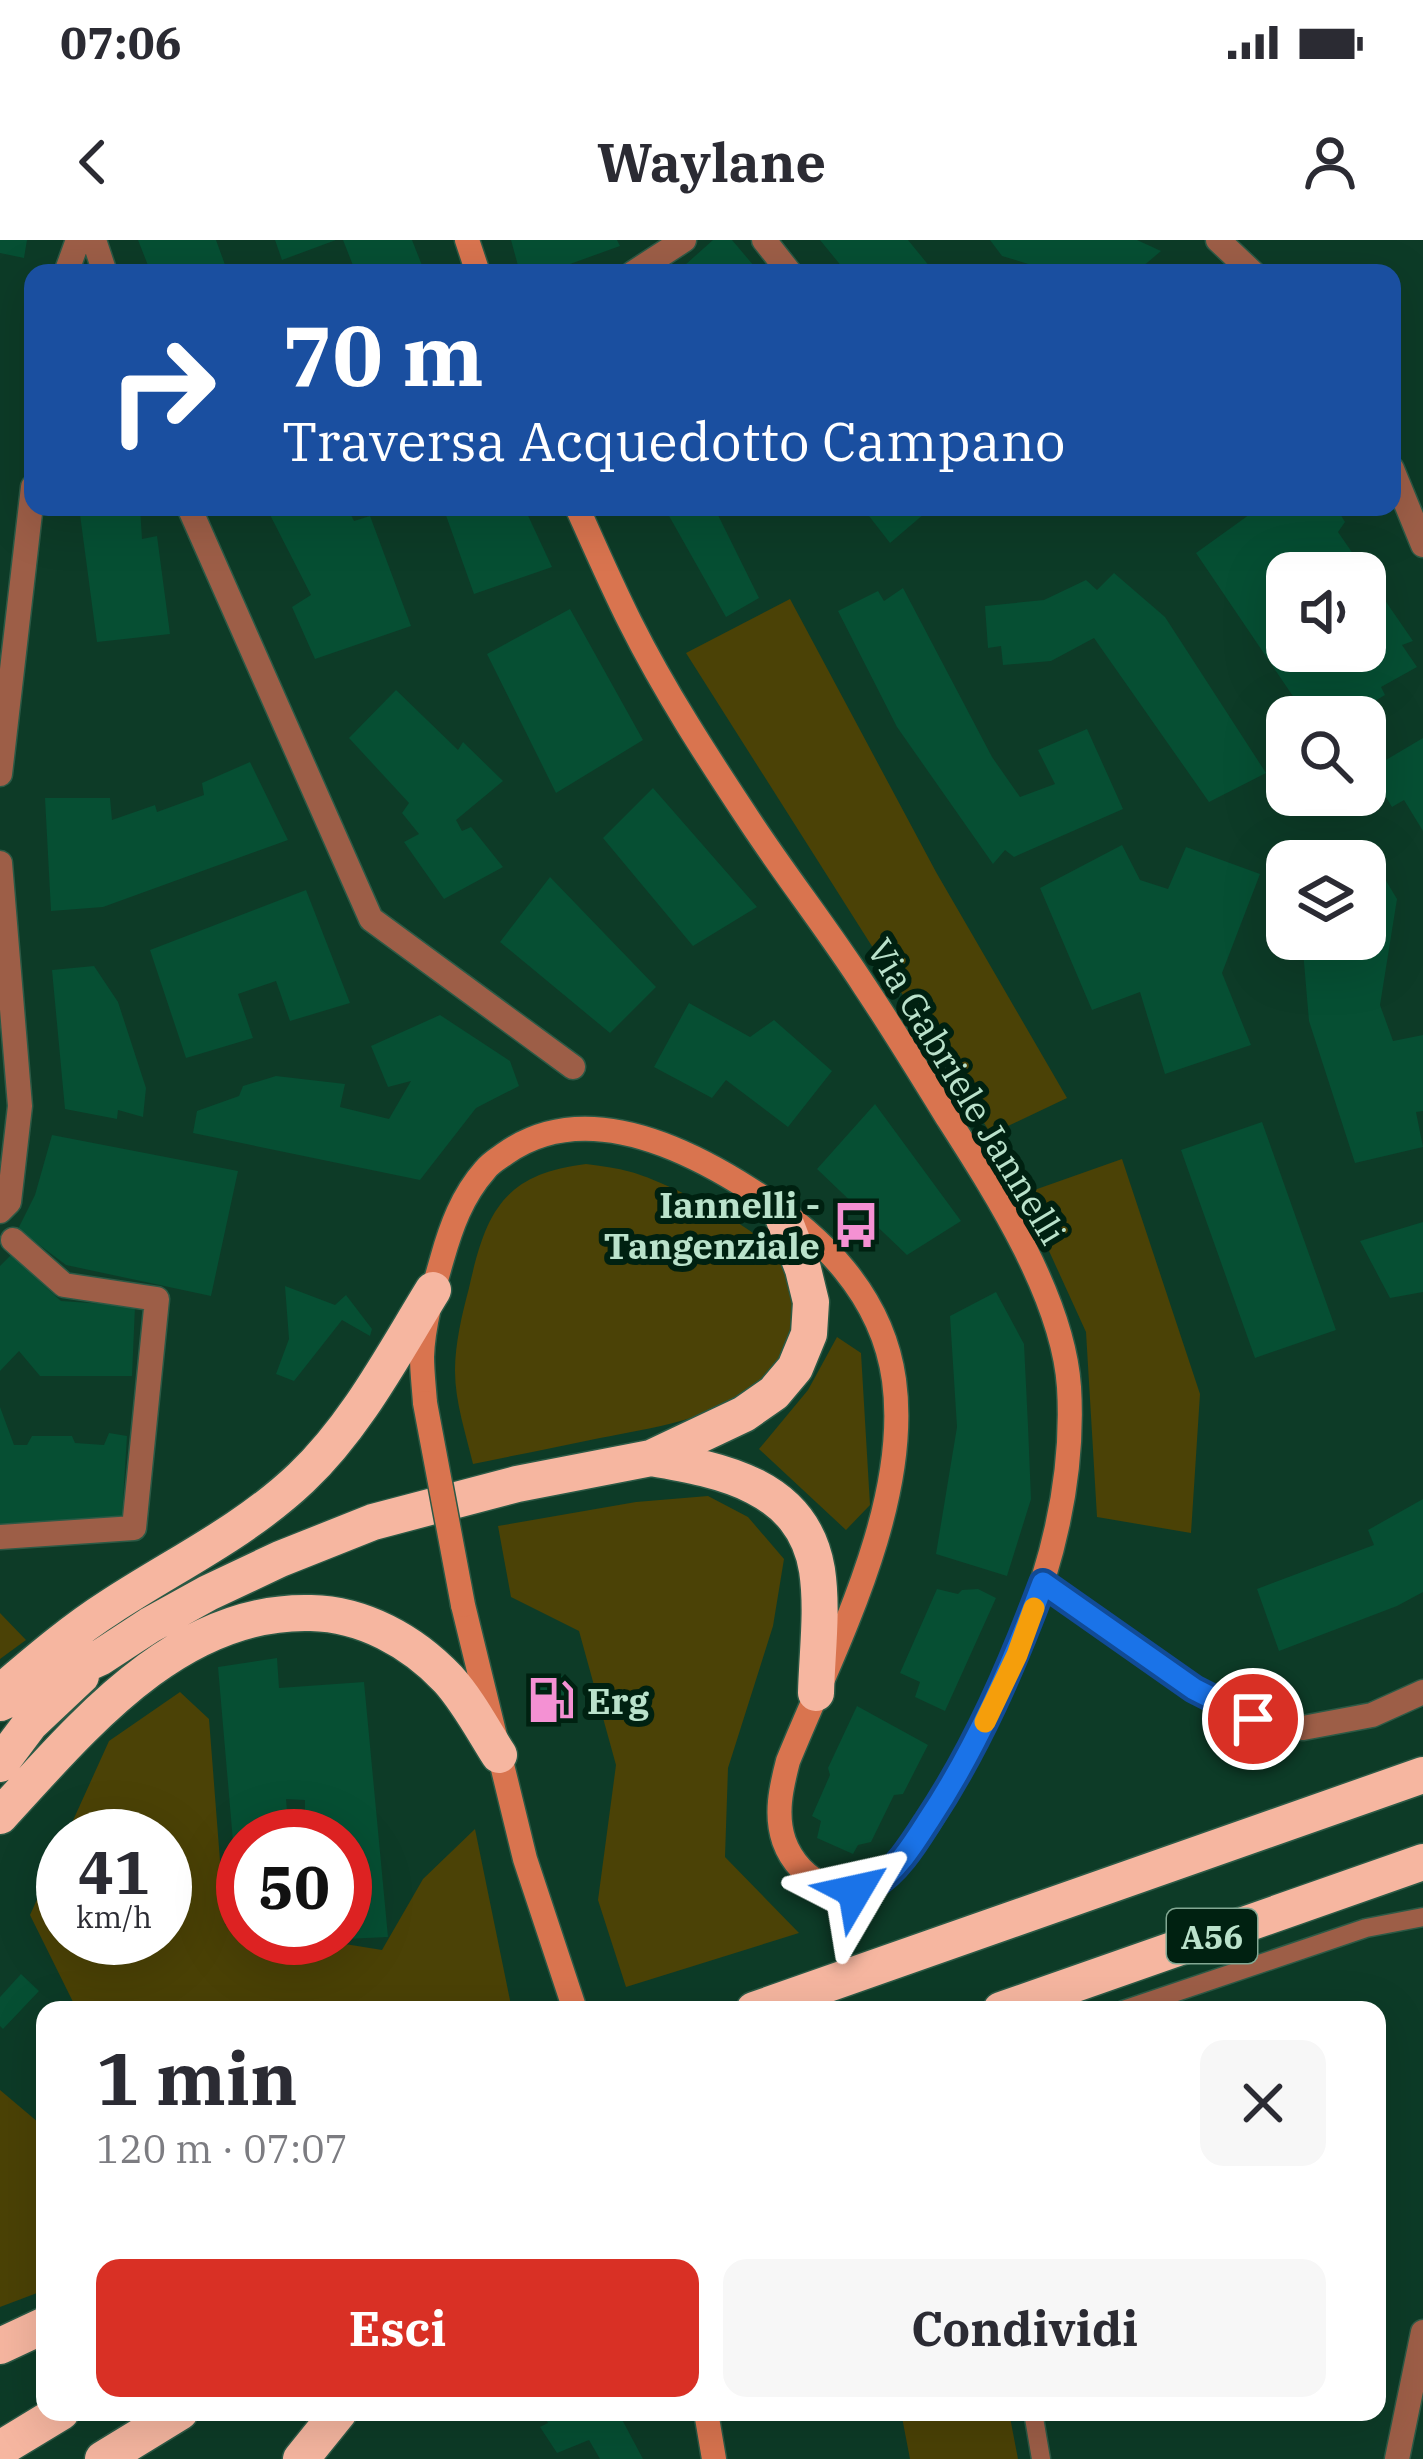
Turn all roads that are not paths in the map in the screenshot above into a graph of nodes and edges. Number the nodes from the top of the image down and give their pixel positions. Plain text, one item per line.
1 (683, 240) edge
2 (764, 240) edge
3 (1218, 240) edge
4 (647, 264) edge
5 (783, 264) edge
6 (1243, 264) edge
7 (1401, 491) edge
8 (30, 516) edge
9 (193, 516) edge
10 (581, 516) edge
11 (1423, 545) edge
12 (0, 774) edge
13 (0, 863) edge
14 (573, 1067) dead end
15 (780, 1209) junction
16 (0, 1211) edge
17 (13, 1240) dead end
18 (433, 1290) junction
19 (651, 1458) junction
20 (0, 1537) edge
21 (1043, 1583) junction
22 (101, 1657) junction
23 (0, 1692) edge
24 (1423, 1692) edge
25 (815, 1693) junction
26 (0, 1703) edge
27 (499, 1755) junction
28 (0, 1764) edge
29 (1423, 1775) edge
30 (0, 1816) edge
31 (1423, 1862) edge
32 (1423, 1916) edge
33 (572, 2001) edge
34 (779, 2001) edge
35 (1027, 2001) edge
36 (1150, 2001) edge
37 (36, 2329) edge
38 (1423, 2332) edge
39 (0, 2346) edge
40 (47, 2421) edge
41 (165, 2421) edge
42 (332, 2421) edge
43 (708, 2421) edge
44 (1035, 2421) edge
45 (0, 2449) edge
46 (103, 2459) edge
47 (301, 2459) edge
48 (714, 2459) edge
49 (1041, 2459) edge
50 (1397, 2459) edge

1 - 4 street
2 - 5 street
3 - 6 street
7 - 11 street
8 - 12 street
9 - 14 street
10 - 21 main road, Via Gabriele Jannelli
13 - 16 street
15 - 18 main road, Via Gabriele Jannelli
15 - 19 highway
15 - 25 main road, Via Gabriele Jannelli
17 - 20 street
18 - 23 highway
18 - 27 main road, Via Gabriele Jannelli, bridge
19 - 22 highway
19 - 25 highway
21 - 24 street
21 - 25 main road, Via Gabriele Jannelli
22 - 26 highway
22 - 28 highway
27 - 30 highway
27 - 33 main road, Via Gabriele Jannelli
29 - 34 highway
31 - 35 highway, A56
32 - 36 lane
37 - 39 highway
38 - 50 street
40 - 45 highway
41 - 46 highway
42 - 47 highway
43 - 48 main road
44 - 49 lane

